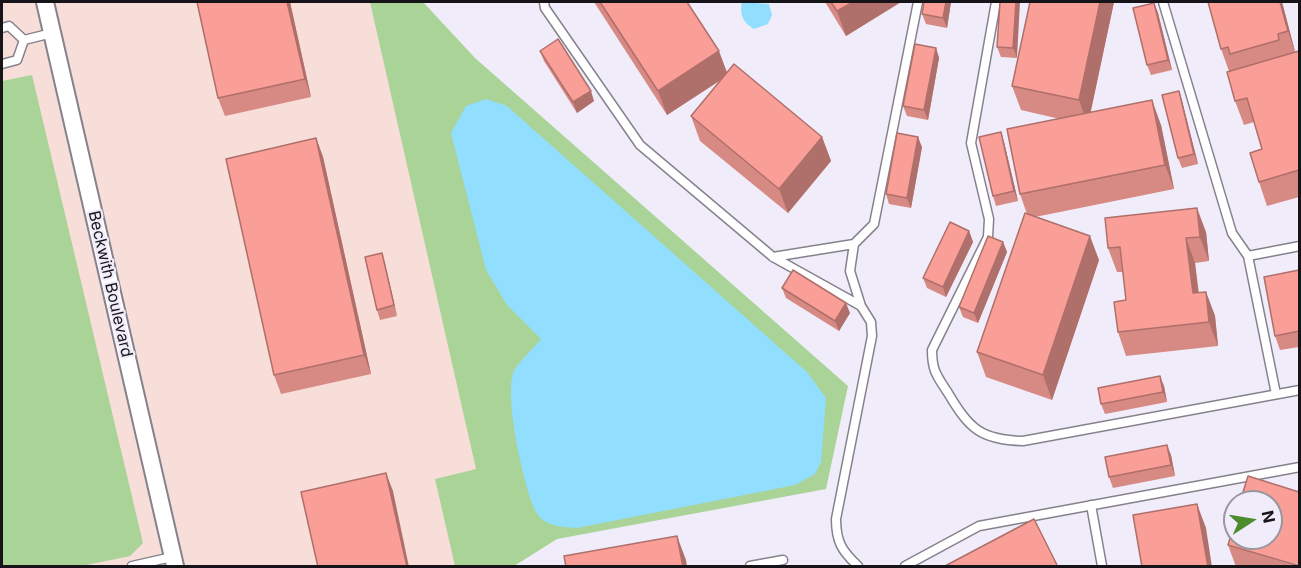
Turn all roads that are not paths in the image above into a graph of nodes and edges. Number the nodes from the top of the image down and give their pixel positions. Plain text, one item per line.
1 (45, 2) edge
2 (544, 2) edge
3 (918, 2) edge
4 (996, 2) edge
5 (1163, 2) edge
6 (2, 28) edge
7 (52, 33) junction
8 (24, 40) junction
9 (2, 64) edge
10 (854, 244) junction
11 (1299, 246) edge
12 (1248, 256) junction
13 (773, 257) junction
14 (861, 306) junction
15 (1299, 390) edge
16 (1276, 394) junction
17 (1296, 468) edge
18 (1091, 505) junction
19 (783, 560) dead end
20 (174, 562) edge
21 (132, 567) edge
22 (750, 567) edge
23 (858, 567) edge
24 (905, 567) edge
25 (1102, 567) edge

1 - 7 street, Beckwith Boulevard
2 - 13 lane
3 - 10 lane
4 - 16 lane
5 - 12 lane
6 - 8 lane
7 - 8 lane
7 - 20 street, Beckwith Boulevard
8 - 9 lane
10 - 13 lane
10 - 14 lane
11 - 12 lane
12 - 16 lane
13 - 14 lane
14 - 23 lane
15 - 16 lane
17 - 18 lane
18 - 24 lane
18 - 25 lane
19 - 22 lane
20 - 21 lane

